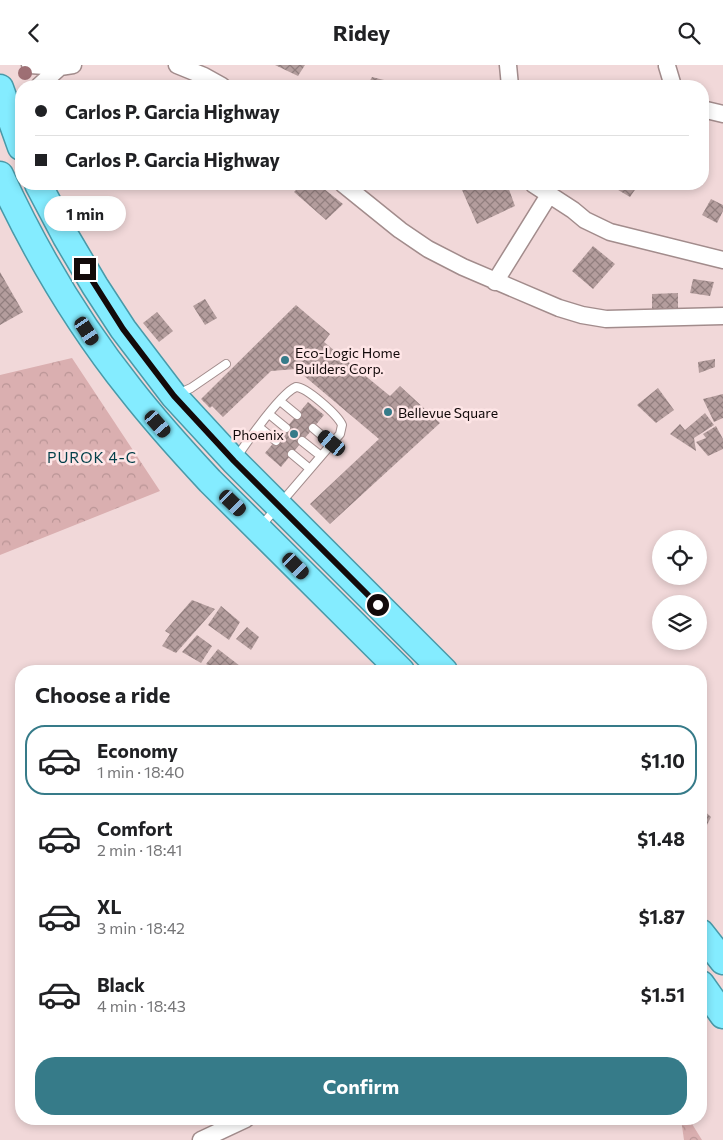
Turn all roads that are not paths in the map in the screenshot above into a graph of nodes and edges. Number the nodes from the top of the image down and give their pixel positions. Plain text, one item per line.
1 (30, 65) edge
2 (177, 65) edge
3 (508, 65) edge
4 (66, 66) edge
5 (668, 66) edge
6 (46, 80) edge
7 (211, 80) edge
8 (509, 80) edge
9 (672, 80) edge
10 (0, 88) edge
11 (10, 111) edge
12 (709, 111) edge
13 (723, 114) edge
14 (15, 127) edge
15 (0, 175) edge
16 (41, 190) edge
17 (349, 190) edge
18 (541, 190) edge
19 (549, 195) junction
20 (723, 260) edge
21 (495, 282) junction
22 (723, 316) edge
23 (226, 364) dead end
24 (174, 396) junction
25 (280, 401) junction
26 (270, 414) junction
27 (297, 415) dead end
28 (259, 427) junction
29 (286, 428) dead end
30 (313, 428) dead end
31 (276, 441) dead end
32 (302, 441) dead end
33 (332, 443) junction
34 (292, 454) dead end
35 (321, 456) junction
36 (234, 461) junction
37 (310, 469) junction
38 (279, 505) junction
39 (259, 529) junction
40 (395, 665) edge
41 (438, 665) edge
42 (707, 941) edge
43 (723, 961) edge
44 (707, 992) edge
45 (723, 1015) edge
46 (233, 1125) edge
47 (200, 1140) edge

1 - 4 street
2 - 7 street
3 - 8 street
4 - 6 street
5 - 9 street
10 - 11 highway
11 - 14 highway
12 - 13 street
15 - 39 highway
16 - 24 highway
17 - 21 street
18 - 19 street
19 - 20 street
19 - 21 street
21 - 22 street
23 - 24 lane
24 - 36 highway
25 - 26 lane
25 - 27 lane
25 - 33 lane
26 - 28 lane
26 - 29 lane
28 - 31 lane
28 - 36 lane
30 - 33 lane
32 - 35 lane
33 - 35 lane
34 - 37 lane
35 - 37 lane
36 - 38 highway
37 - 38 lane
38 - 39 lane
38 - 41 highway
39 - 40 highway
42 - 43 highway
44 - 45 highway
46 - 47 street

